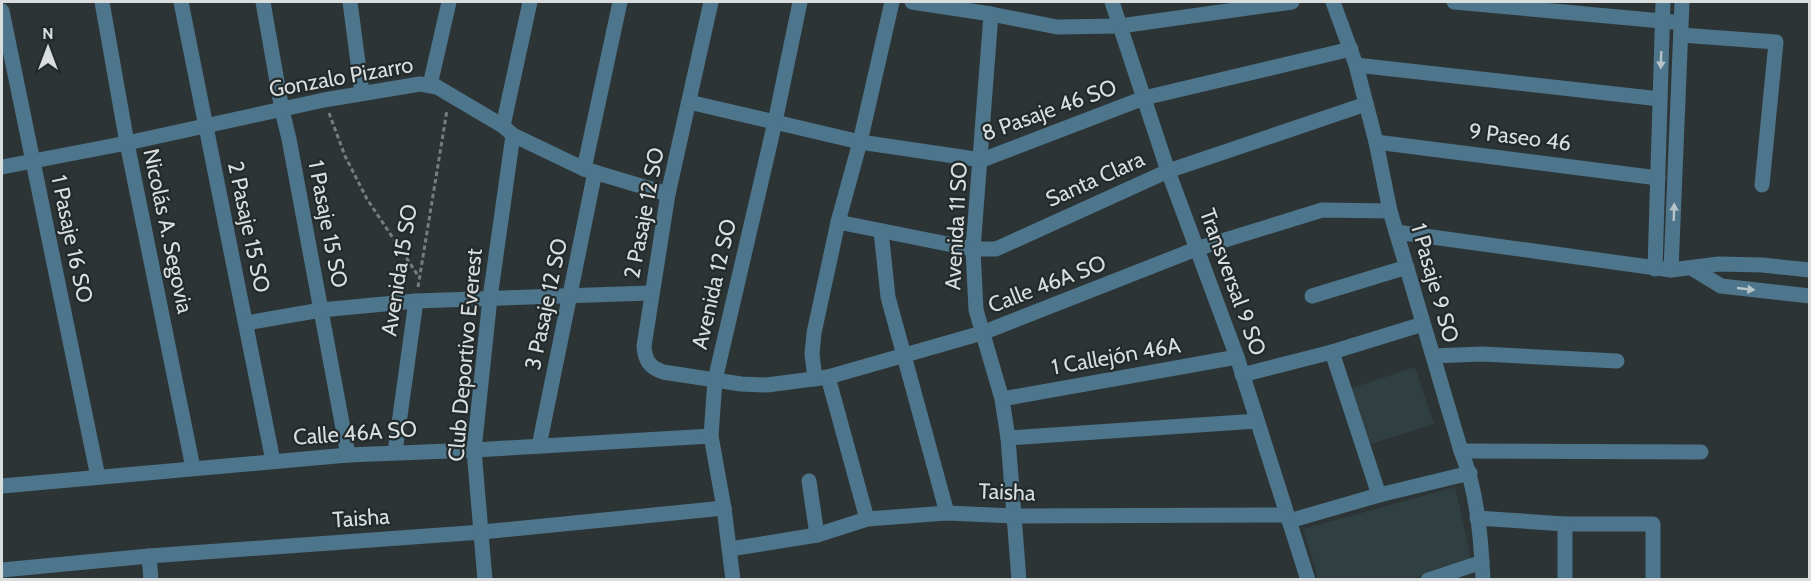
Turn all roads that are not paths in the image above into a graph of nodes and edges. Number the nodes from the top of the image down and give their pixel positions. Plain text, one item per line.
1 (102, 2) edge
2 (181, 2) edge
3 (263, 2) edge
4 (350, 2) edge
5 (449, 2) edge
6 (530, 2) edge
7 (620, 2) edge
8 (711, 2) edge
9 (800, 2) edge
10 (892, 2) edge
11 (912, 2) edge
12 (1112, 2) edge
13 (1292, 2) edge
14 (1333, 2) edge
15 (1454, 2) edge
16 (1663, 2) edge
17 (1682, 2) edge
18 (2, 11) edge
19 (992, 14) junction
20 (1663, 21) junction
21 (1120, 26) junction
22 (1681, 29) junction
23 (1351, 49) junction
24 (1356, 65) junction
25 (430, 85) junction
26 (362, 93) junction
27 (1144, 98) junction
28 (1660, 99) junction
29 (689, 102) junction
30 (1366, 104) junction
31 (282, 110) junction
32 (775, 122) junction
33 (205, 126) junction
34 (508, 131) junction
35 (860, 142) junction
36 (1376, 142) junction
37 (127, 143) junction
38 (982, 160) junction
39 (33, 162) junction
40 (2, 167) edge
41 (590, 170) junction
42 (1168, 171) junction
43 (1658, 178) junction
44 (1762, 185) dead end
45 (668, 194) junction
46 (1390, 211) junction
47 (838, 222) junction
48 (881, 231) junction
49 (1396, 232) junction
50 (973, 249) junction
51 (1196, 249) junction
52 (1407, 267) junction
53 (1655, 269) junction
54 (1693, 269) junction
55 (1671, 270) junction
56 (1809, 270) edge
57 (651, 293) junction
58 (571, 295) junction
59 (1312, 296) dead end
60 (1809, 296) edge
61 (490, 298) junction
62 (416, 301) junction
63 (321, 310) junction
64 (246, 323) junction
65 (1423, 324) junction
66 (982, 333) junction
67 (1332, 352) junction
68 (906, 356) junction
69 (1432, 356) junction
70 (1237, 357) junction
71 (1617, 361) dead end
72 (1242, 375) junction
73 (821, 378) junction
74 (715, 380) junction
75 (1002, 399) junction
76 (1257, 421) junction
77 (711, 435) junction
78 (1008, 438) junction
79 (539, 446) junction
80 (474, 450) junction
81 (1461, 451) junction
82 (395, 452) junction
83 (1701, 452) dead end
84 (348, 455) junction
85 (273, 461) junction
86 (194, 468) junction
87 (1470, 473) junction
88 (98, 477) junction
89 (809, 481) dead end
90 (2, 485) edge
91 (1379, 495) junction
92 (724, 508) junction
93 (947, 513) junction
94 (1014, 516) junction
95 (1288, 518) junction
96 (1477, 518) junction
97 (867, 519) junction
98 (1565, 524) junction
99 (482, 532) junction
100 (818, 535) junction
101 (730, 549) junction
102 (149, 556) junction
103 (1482, 562) junction
104 (2, 570) edge
105 (151, 579) edge
106 (485, 579) edge
107 (733, 579) edge
108 (1019, 579) edge
109 (1308, 579) edge
110 (1428, 579) edge
111 (1483, 579) edge
112 (1565, 579) edge
113 (1653, 579) edge

1 - 37 street, Nicolás A. Segovia
2 - 33 street, 2 Pasaje 15 SO
3 - 31 street, 1 Pasaje 15 SO
4 - 26 street
5 - 25 street
6 - 34 street, Club Deportivo Everest
7 - 41 street, 3 Pasaje 12 SO
8 - 29 street, 2 Pasaje 12 SO
9 - 32 street, Avenida 12 SO
10 - 35 street
11 - 19 street
12 - 21 street, Transversal 9 SO
13 - 21 street
14 - 23 street, 1 Pasaje 9 SO
15 - 20 street
16 - 20 street
17 - 22 street
18 - 39 street, 1 Pasaje 16 SO
19 - 21 street
19 - 38 street, Avenida 11 SO
20 - 22 street
20 -> 28 street
21 - 27 street, Transversal 9 SO
22 - 44 street
55 -> 22 street
23 - 24 street, 1 Pasaje 9 SO
23 - 27 street, 8 Pasaje 46 SO
24 - 28 street
24 - 30 street, 1 Pasaje 9 SO
25 - 26 street, Gonzalo Pizarro
25 - 34 street, Gonzalo Pizarro
26 - 31 street, Gonzalo Pizarro
27 - 38 street, 8 Pasaje 46 SO
27 - 42 street, Transversal 9 SO
28 - 43 street
29 - 32 street, 8 Pasaje 46 SO
29 - 45 street, 2 Pasaje 12 SO
30 - 36 street, 1 Pasaje 9 SO
30 - 42 street, Santa Clara
31 - 33 street, Gonzalo Pizarro
31 - 63 street, 1 Pasaje 15 SO
32 - 35 street, 8 Pasaje 46 SO
32 - 74 street, Avenida 12 SO
33 - 37 street, Gonzalo Pizarro
33 - 64 street, 2 Pasaje 15 SO
34 - 41 street, Gonzalo Pizarro
34 - 61 street, Club Deportivo Everest
35 - 38 street, 8 Pasaje 46 SO
35 - 47 street
36 - 43 street, 9 Paseo 46
36 - 46 street, 1 Pasaje 9 SO
37 - 39 street, Gonzalo Pizarro
37 - 86 street, Nicolás A. Segovia
38 - 50 street, Avenida 11 SO
39 - 40 street, Gonzalo Pizarro
39 - 88 street, 1 Pasaje 16 SO
41 - 45 street, Gonzalo Pizarro
41 - 58 street, 3 Pasaje 12 SO
42 - 50 street, Santa Clara
42 - 51 street, Transversal 9 SO
43 - 53 street
45 - 57 street, 2 Pasaje 12 SO
46 - 49 street, 1 Pasaje 9 SO
46 - 51 street, Calle 46A SO
47 - 48 street, Santa Clara
47 - 73 street
48 - 50 street, Santa Clara
48 - 68 street
49 - 52 street, 1 Pasaje 9 SO
49 - 53 street
50 - 66 street, Avenida 11 SO
51 - 66 street, Calle 46A SO
51 - 70 street, Transversal 9 SO
52 - 59 street
52 - 65 street, 1 Pasaje 9 SO
53 - 55 street
54 - 55 street
54 - 56 street
54 -> 60 street
57 - 58 street
57 - 74 street, 2 Pasaje 12 SO
58 - 61 street
58 - 79 street, 3 Pasaje 12 SO
61 - 62 street
61 - 80 street, Club Deportivo Everest
62 - 63 street
62 - 82 street, Avenida 15 SO
63 - 64 street
63 - 84 street, 1 Pasaje 15 SO
64 - 85 street, 2 Pasaje 15 SO
65 - 67 street
65 - 69 street, 1 Pasaje 9 SO
66 - 68 street, Calle 46A SO
66 - 75 street, Avenida 11 SO
67 - 72 street
67 - 91 street
68 - 73 street, Calle 46A SO
68 - 93 street
69 - 71 street
69 - 81 street, 1 Pasaje 9 SO
70 - 72 street, Transversal 9 SO
70 - 75 street, 1 Callejón 46A
72 - 76 street, Transversal 9 SO
73 - 74 street, Calle 46A SO
73 - 97 street
74 - 77 street, Avenida 12 SO
75 - 78 street, Avenida 11 SO
76 - 78 street
76 - 95 street, Transversal 9 SO
77 - 79 street, Calle 46A SO
77 - 92 street, Avenida 12 SO
78 - 94 street, Avenida 11 SO
79 - 80 street, Calle 46A SO
80 - 82 street, Calle 46A SO
80 - 99 street, Club Deportivo Everest
81 - 83 street
81 - 87 street, 1 Pasaje 9 SO
82 - 84 street, Calle 46A SO
84 - 85 street, Calle 46A SO
85 - 86 street, Calle 46A SO
86 - 88 street, Calle 46A SO
87 - 91 street, Taisha
87 - 96 street, 1 Pasaje 9 SO
88 - 90 street, Calle 46A SO
89 - 100 street
91 - 95 street, Taisha
92 - 99 street, Taisha
92 - 101 street, Avenida 12 SO
93 - 94 street, Taisha
93 - 97 street, Taisha
94 - 95 street, Taisha
94 - 108 street, Avenida 11 SO
95 - 109 street, Transversal 9 SO
96 - 98 street
96 - 103 street, 1 Pasaje 9 SO
97 - 100 street, Taisha
98 - 112 street
98 - 113 street
99 - 102 street, Taisha
99 - 106 street, Club Deportivo Everest
100 - 101 street, Taisha
101 - 107 street, Avenida 12 SO
102 - 104 street, Taisha
102 - 105 street
103 - 110 street
103 - 111 street, 1 Pasaje 9 SO

